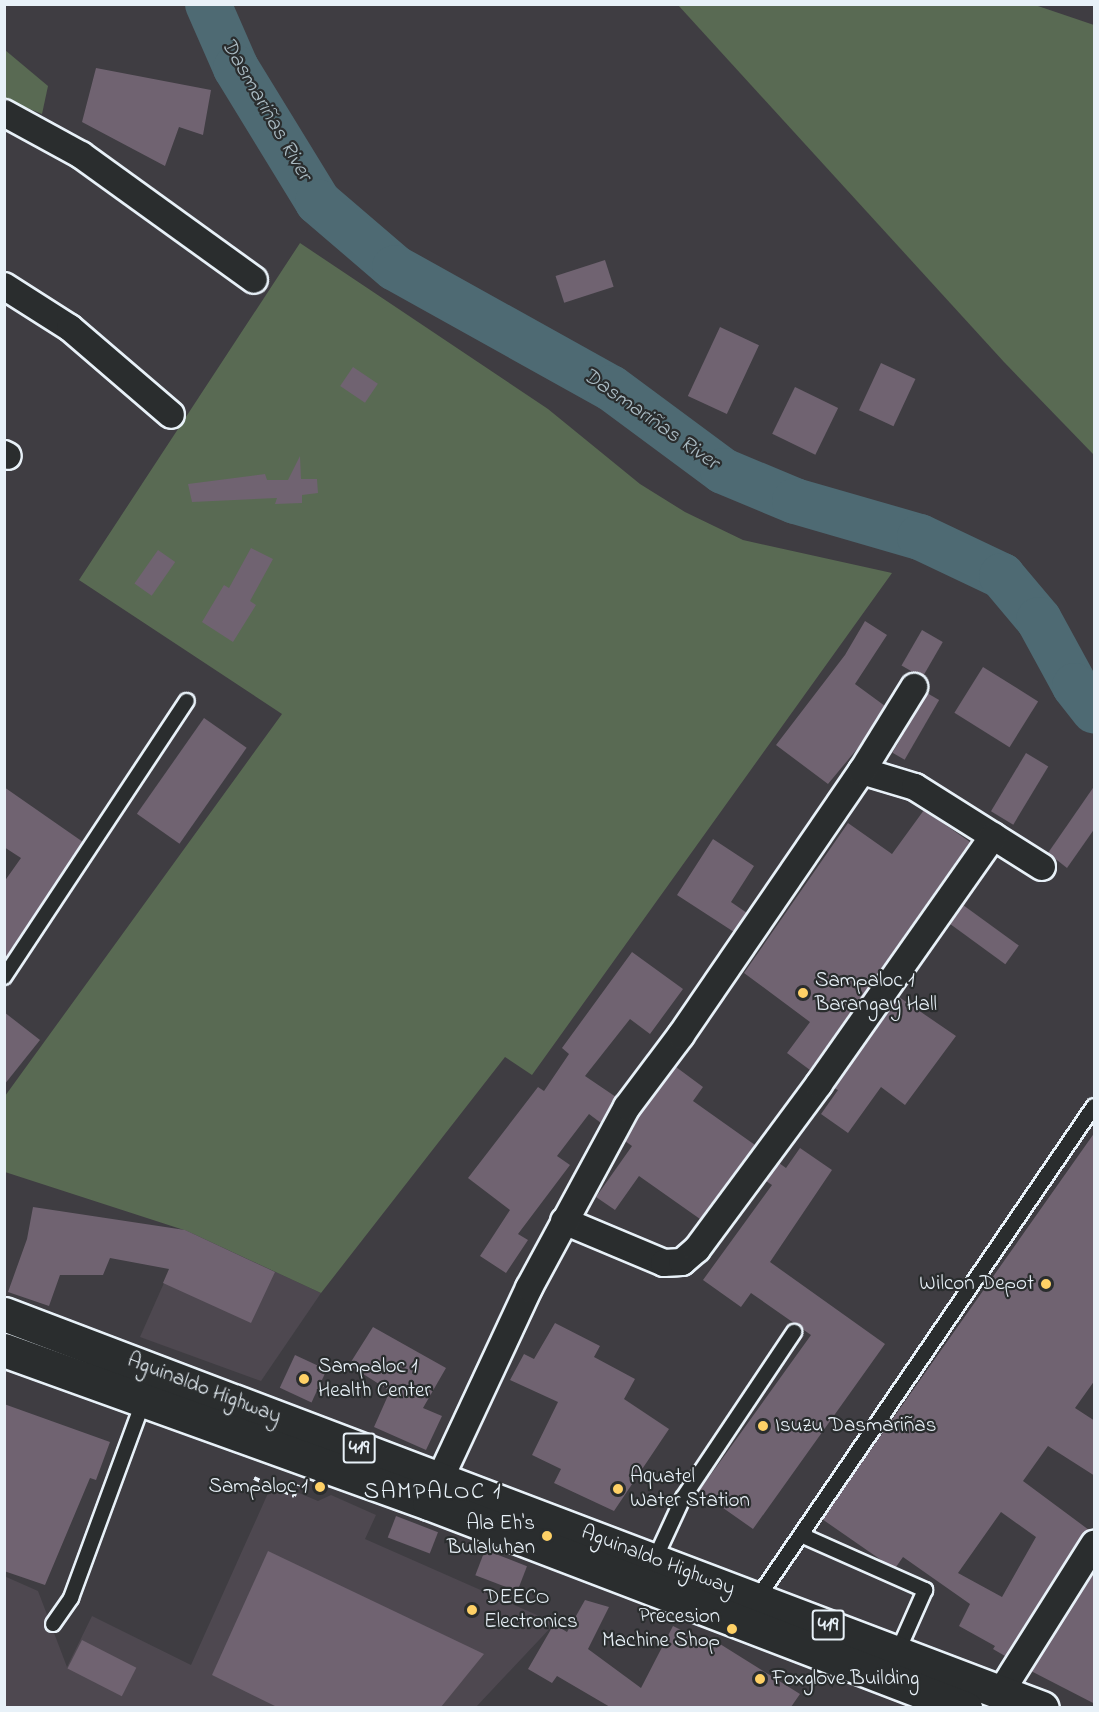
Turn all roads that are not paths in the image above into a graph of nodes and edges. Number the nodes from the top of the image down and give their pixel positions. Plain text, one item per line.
1 (4, 113) edge
2 (254, 280) dead end
3 (4, 286) edge
4 (171, 415) dead end
5 (914, 687) dead end
6 (187, 701) dead end
7 (862, 771) junction
8 (993, 836) junction
9 (1042, 867) dead end
10 (4, 977) edge
11 (1095, 1106) edge
12 (564, 1221) junction
13 (4, 1314) edge
14 (795, 1332) dead end
15 (4, 1350) edge
16 (149, 1384) junction
17 (434, 1490) junction
18 (801, 1535) junction
19 (1095, 1544) edge
20 (649, 1572) junction
21 (758, 1599) junction
22 (53, 1624) dead end
23 (898, 1651) junction
24 (1002, 1690) junction
25 (965, 1707) edge
26 (1042, 1707) edge

1 - 2 street
3 - 4 street
5 - 7 street
6 - 10 lane
7 - 8 street
7 - 12 street
8 - 9 street
8 - 12 street
11 - 18 lane
12 - 17 street
13 - 16 main road, Aguinaldo Highway / 419
14 - 20 lane
15 - 16 main road, Aguinaldo Highway / 419
16 - 17 main road, Aguinaldo Highway / 419
16 - 22 lane
17 - 20 main road, Aguinaldo Highway / 419
18 - 21 lane
18 - 23 lane
19 - 24 street
20 - 21 main road, Aguinaldo Highway / 419
20 - 25 main road, Aguinaldo Highway / 419
21 - 23 main road, Aguinaldo Highway / 419
23 - 24 main road, Aguinaldo Highway / 419
24 - 26 main road, Aguinaldo Highway / 419

